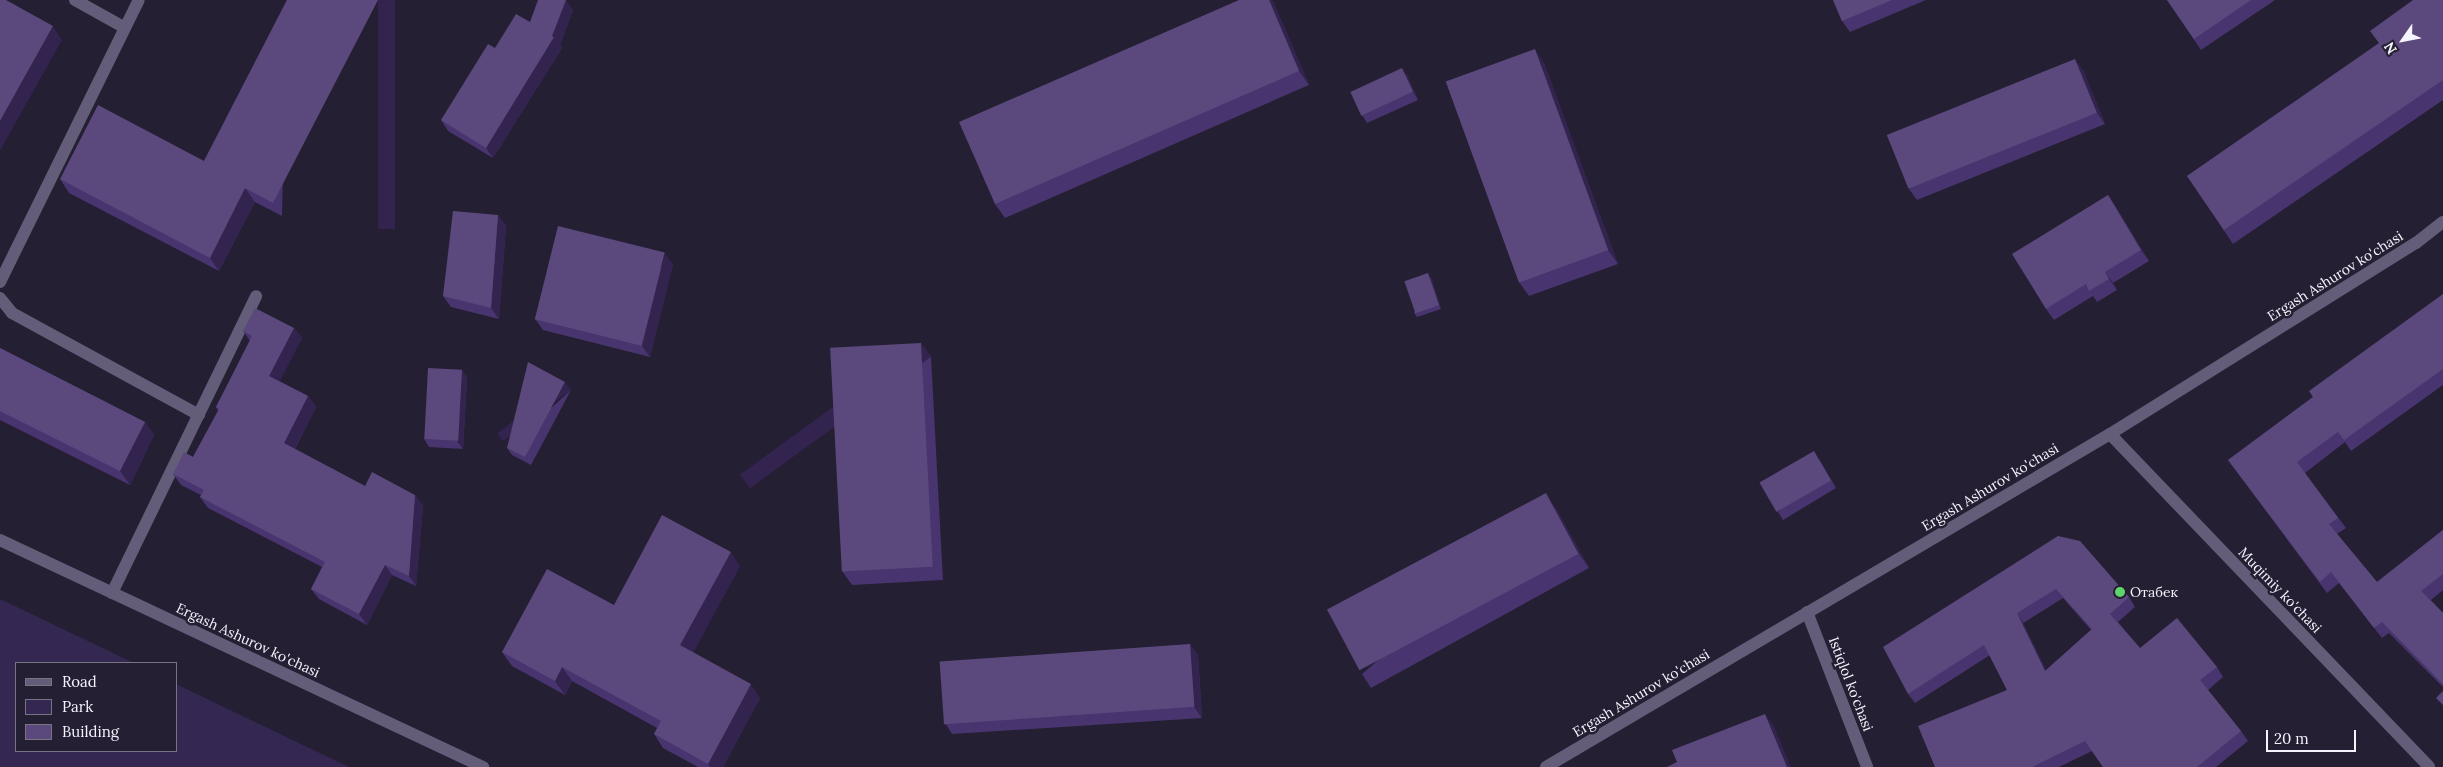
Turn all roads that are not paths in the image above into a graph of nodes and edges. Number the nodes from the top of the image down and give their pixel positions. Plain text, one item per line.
1 (75, 0) edge
2 (139, 0) edge
3 (125, 28) junction
4 (2443, 222) edge
5 (0, 282) edge
6 (256, 296) dead end
7 (0, 298) edge
8 (199, 415) junction
9 (2110, 434) junction
10 (0, 540) edge
11 (112, 593) junction
12 (1807, 612) junction
13 (483, 767) edge
14 (1546, 767) edge
15 (1867, 767) edge
16 (2429, 767) edge

1 - 3 street
2 - 3 street
3 - 5 street
4 - 9 street, Ergash Ashurov ko'chasi
6 - 8 street
7 - 8 street
8 - 11 street
9 - 12 street, Ergash Ashurov ko'chasi
9 - 16 street, Muqimiy ko'chasi
10 - 11 street, Ergash Ashurov ko'chasi
11 - 13 street, Ergash Ashurov ko'chasi
12 - 14 street, Ergash Ashurov ko'chasi
12 - 15 street, Istiqlol ko'chasi

